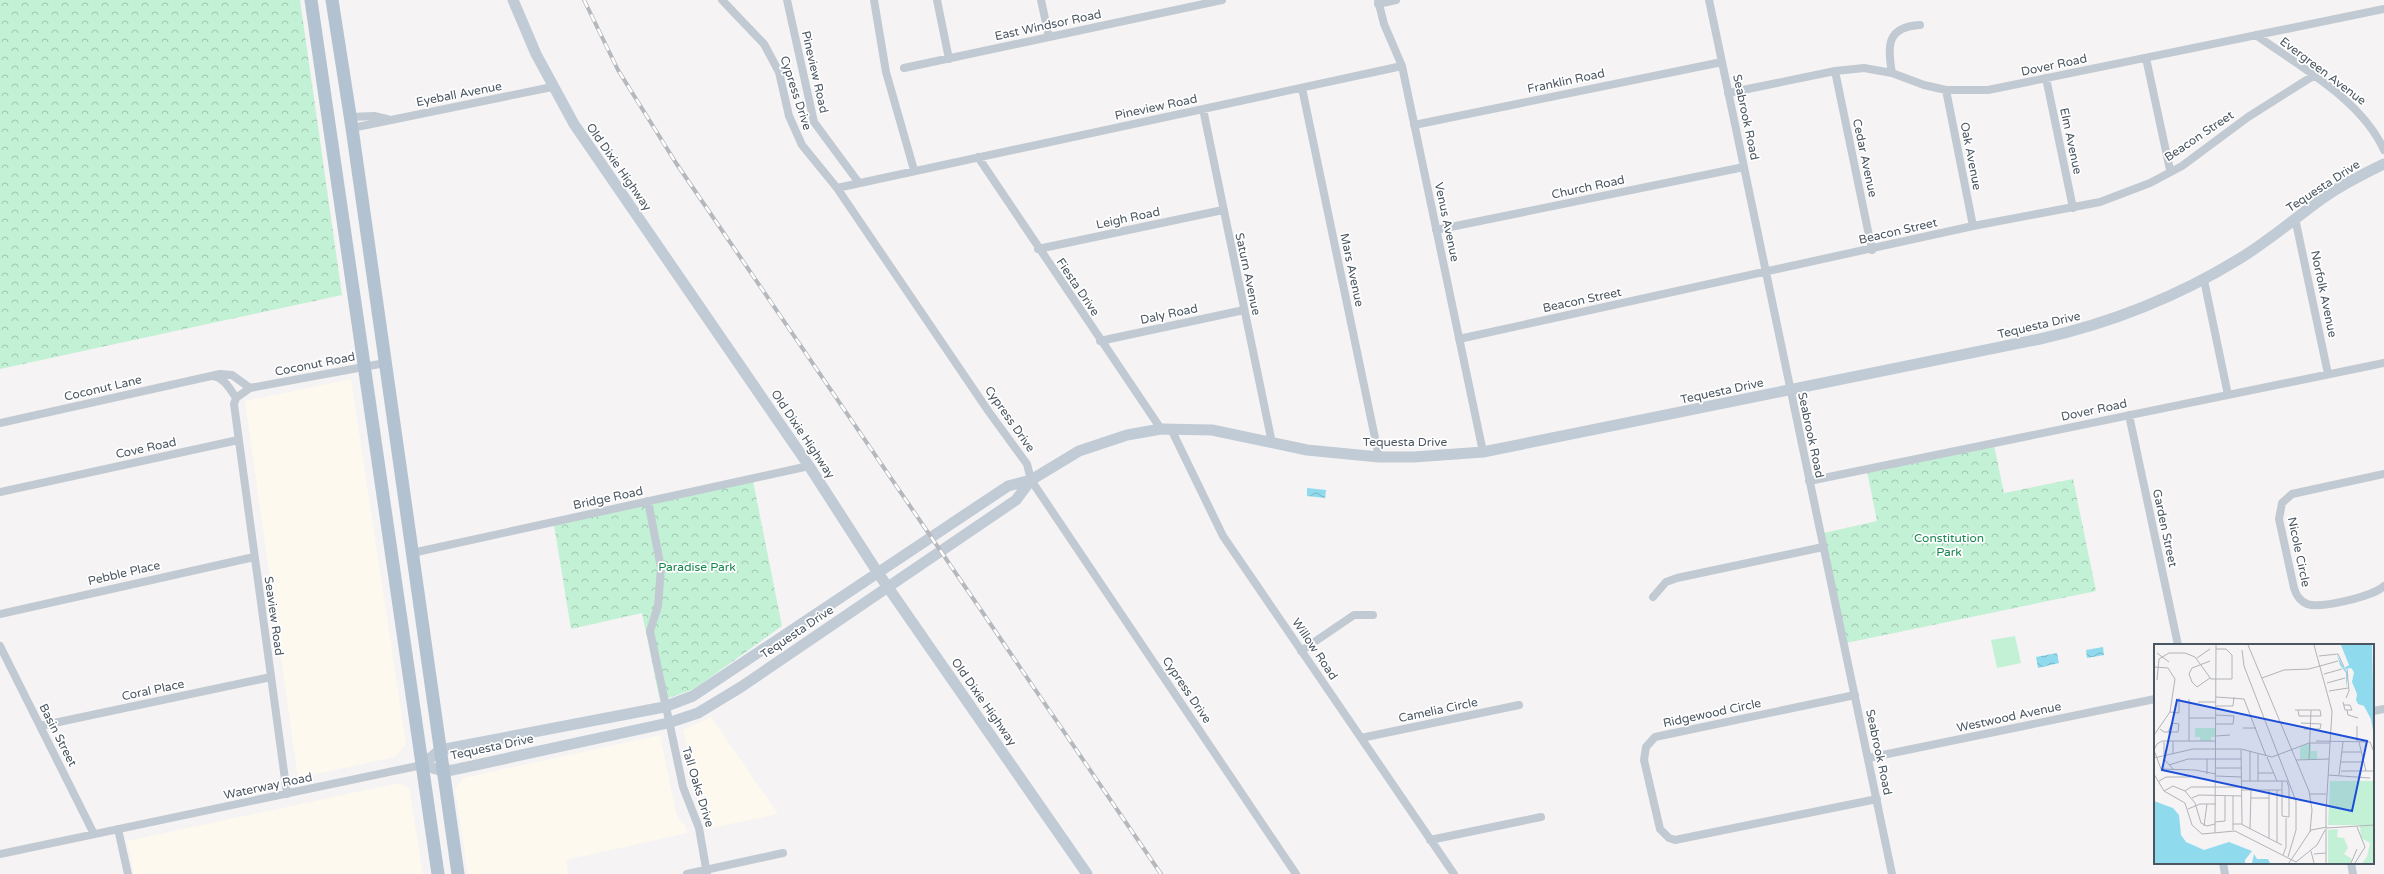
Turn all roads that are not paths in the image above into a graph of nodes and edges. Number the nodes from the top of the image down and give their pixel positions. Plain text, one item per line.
1 (311, 0) edge
2 (332, 0) edge
3 (513, 0) edge
4 (722, 0) edge
5 (787, 0) edge
6 (874, 0) edge
7 (937, 0) edge
8 (1042, 0) edge
9 (1222, 0) edge
10 (1396, 0) edge
11 (1709, 0) edge
12 (1378, 2) edge
13 (2384, 9) edge
14 (1920, 25) dead end
15 (2256, 35) junction
16 (1049, 37) junction
17 (2146, 58) junction
18 (949, 59) junction
19 (1722, 62) junction
20 (1402, 66) junction
21 (904, 68) dead end
22 (1835, 71) junction
23 (1892, 73) junction
24 (2313, 76) junction
25 (2046, 78) junction
26 (552, 87) junction
27 (1302, 88) junction
28 (1946, 90) junction
29 (1728, 93) junction
30 (326, 97) junction
31 (1203, 109) junction
32 (390, 120) junction
33 (351, 122) junction
34 (1414, 125) junction
35 (331, 129) junction
36 (2384, 150) edge
37 (978, 157) junction
38 (356, 162) junction
39 (2384, 164) edge
40 (1744, 167) junction
41 (914, 170) junction
42 (2170, 170) junction
43 (859, 183) junction
44 (838, 190) junction
45 (2073, 208) junction
46 (1223, 210) junction
47 (2296, 218) junction
48 (1973, 226) junction
49 (1436, 230) junction
50 (1038, 249) junction
51 (1872, 250) junction
52 (1766, 272) junction
53 (2204, 280) junction
54 (1244, 310) junction
55 (1459, 339) junction
56 (1100, 341) junction
57 (385, 362) junction
58 (2384, 363) edge
59 (365, 366) junction
60 (2328, 374) junction
61 (211, 376) junction
62 (250, 388) junction
63 (1790, 390) junction
64 (2228, 395) junction
65 (236, 398) junction
66 (2130, 415) junction
67 (0, 423) edge
68 (1166, 429) junction
69 (238, 440) junction
70 (1272, 443) junction
71 (1483, 452) junction
72 (1379, 457) junction
73 (809, 466) junction
74 (2384, 474) edge
75 (1031, 480) junction
76 (1809, 481) junction
77 (0, 492) edge
78 (648, 501) junction
79 (1823, 547) junction
80 (412, 553) junction
81 (254, 557) junction
82 (878, 573) junction
83 (2384, 586) edge
84 (887, 587) junction
85 (1653, 597) dead end
86 (0, 614) edge
87 (1373, 614) dead end
88 (2178, 644) edge
89 (0, 646) edge
90 (1301, 651) junction
91 (270, 677) junction
92 (1855, 695) junction
93 (2154, 699) edge
94 (1519, 705) dead end
95 (664, 707) junction
96 (2384, 709) edge
97 (2374, 711) edge
98 (668, 723) junction
99 (40, 726) junction
100 (1361, 738) junction
101 (440, 750) junction
102 (1868, 758) junction
103 (422, 765) junction
104 (443, 771) junction
105 (287, 794) junction
106 (1877, 800) junction
107 (1541, 816) dead end
108 (118, 829) junction
109 (94, 834) junction
110 (1430, 840) junction
111 (783, 853) dead end
112 (0, 854) edge
113 (2223, 864) edge
114 (2351, 864) edge
115 (707, 872) edge
116 (128, 874) edge
117 (438, 874) edge
118 (458, 874) edge
119 (687, 874) edge
120 (1087, 874) edge
121 (1296, 874) edge
122 (1454, 874) edge
123 (1892, 874) edge
124 (2225, 874) edge
125 (2353, 874) edge

1 - 30 main road
2 - 33 main road
3 - 26 street, Old Dixie Highway
4 - 44 street, Cypress Drive
5 - 43 street, Pineview Road
6 - 41 street
7 - 18 street
8 - 16 street
9 - 16 street, East Windsor Road
10 - 12 street
11 - 19 street, Seabrook Road
12 - 20 street, Venus Avenue
13 - 15 street, Dover Road
14 - 23 street
15 - 17 street, Dover Road
15 - 24 street, Evergreen Avenue
16 - 18 street, East Windsor Road
17 - 25 street, Dover Road
17 - 42 street
18 - 21 street, East Windsor Road
19 - 29 street, Seabrook Road
19 - 34 street, Franklin Road
20 - 27 street, Pineview Road
20 - 34 street, Venus Avenue
22 - 23 street, Dover Road
22 - 29 street, Dover Road
22 - 51 street, Cedar Avenue
23 - 28 street, Dover Road
24 - 36 street, Evergreen Avenue
24 - 42 street, Beacon Street
25 - 28 street, Dover Road
25 - 45 street, Elm Avenue
26 - 32 street, Eyeball Avenue
26 - 73 street, Old Dixie Highway
27 - 31 street, Pineview Road
27 - 72 street, Mars Avenue
28 - 48 street, Oak Avenue
29 - 40 street, Seabrook Road
30 - 33 main road
30 - 35 main road
31 - 37 street, Pineview Road
31 - 46 street, Saturn Avenue
32 - 33 street, Eyeball Avenue
32 - 33 street, Eyeball Avenue
33 - 38 main road
34 - 49 street, Venus Avenue
35 - 38 main road
35 - 59 main road
37 - 41 street, Pineview Road
37 - 50 street, Fiesta Drive
38 - 57 main road
39 - 47 street, Tequesta Drive
40 - 49 street, Church Road
40 - 52 street, Seabrook Road
41 - 43 street, Pineview Road
42 - 45 street, Beacon Street
43 - 44 street, Pineview Road
44 - 75 street, Cypress Drive
45 - 48 street, Beacon Street
46 - 50 street, Leigh Road
46 - 54 street, Saturn Avenue
47 - 53 street, Tequesta Drive
47 - 60 street, Norfolk Avenue
48 - 51 street, Beacon Street
49 - 55 street, Venus Avenue
50 - 56 street, Fiesta Drive
51 - 52 street, Beacon Street
52 - 55 street, Beacon Street
52 - 63 street, Seabrook Road
53 - 63 street, Tequesta Drive
53 - 64 street
54 - 56 street, Daly Road
54 - 70 street, Saturn Avenue
55 - 71 street, Venus Avenue
56 - 68 street, Fiesta Drive
57 - 59 street, Coconut Road
57 - 80 main road
58 - 60 street, Dover Road
59 - 62 street, Coconut Road
59 - 103 main road
60 - 64 street, Dover Road
61 - 62 street, Coconut Lane
61 - 65 street
61 - 67 street, Coconut Lane
62 - 65 street
63 - 71 street, Tequesta Drive
63 - 76 street, Seabrook Road
64 - 66 street, Dover Road
65 - 69 street
66 - 76 street, Dover Road
66 - 88 street, Garden Street
68 - 70 street, Tequesta Drive
68 - 75 street, Tequesta Drive
68 - 90 street, Willow Road
69 - 77 street, Cove Road
69 - 81 street, Seaview Road
70 - 72 street, Tequesta Drive
71 - 72 street, Tequesta Drive
73 - 78 street, Bridge Road
73 - 82 street, Old Dixie Highway
74 - 83 street, Nicole Circle
75 - 82 street, Tequesta Drive
75 - 84 street, Tequesta Drive
75 - 121 street, Cypress Drive
76 - 79 street, Seabrook Road
78 - 80 street, Bridge Road
78 - 95 street, Tall Oaks Drive
79 - 85 street
79 - 92 street, Seabrook Road
80 - 101 main road
81 - 86 street, Pebble Place
81 - 91 street, Seaview Road
82 - 84 street, Old Dixie Highway
82 - 95 street, Tequesta Drive
84 - 98 street, Tequesta Drive
84 - 120 street, Old Dixie Highway
87 - 90 street
89 - 99 street, Basin Street
90 - 100 street, Willow Road
91 - 99 street, Coral Place
91 - 105 street, Seaview Road
92 - 102 street, Seabrook Road
92 - 106 street, Ridgewood Circle
93 - 102 street, Westwood Avenue
94 - 100 street, Camelia Circle
95 - 98 street, Tall Oaks Drive
95 - 101 street, Tequesta Drive
96 - 97 street
98 - 104 street, Tequesta Drive
98 - 115 street, Tall Oaks Drive
99 - 109 street, Basin Street
100 - 110 street, Willow Road
101 - 103 street, Tequesta Drive
101 - 104 main road
102 - 106 street, Seabrook Road
103 - 104 street, Tequesta Drive
103 - 105 street, Waterway Road
103 - 117 main road
104 - 118 main road
105 - 108 street, Waterway Road
106 - 123 street, Seabrook Road
107 - 110 street
108 - 109 street, Waterway Road
108 - 116 street
109 - 112 street, Waterway Road
110 - 122 street, Willow Road
111 - 115 street
113 - 124 street
114 - 125 street
115 - 119 street

